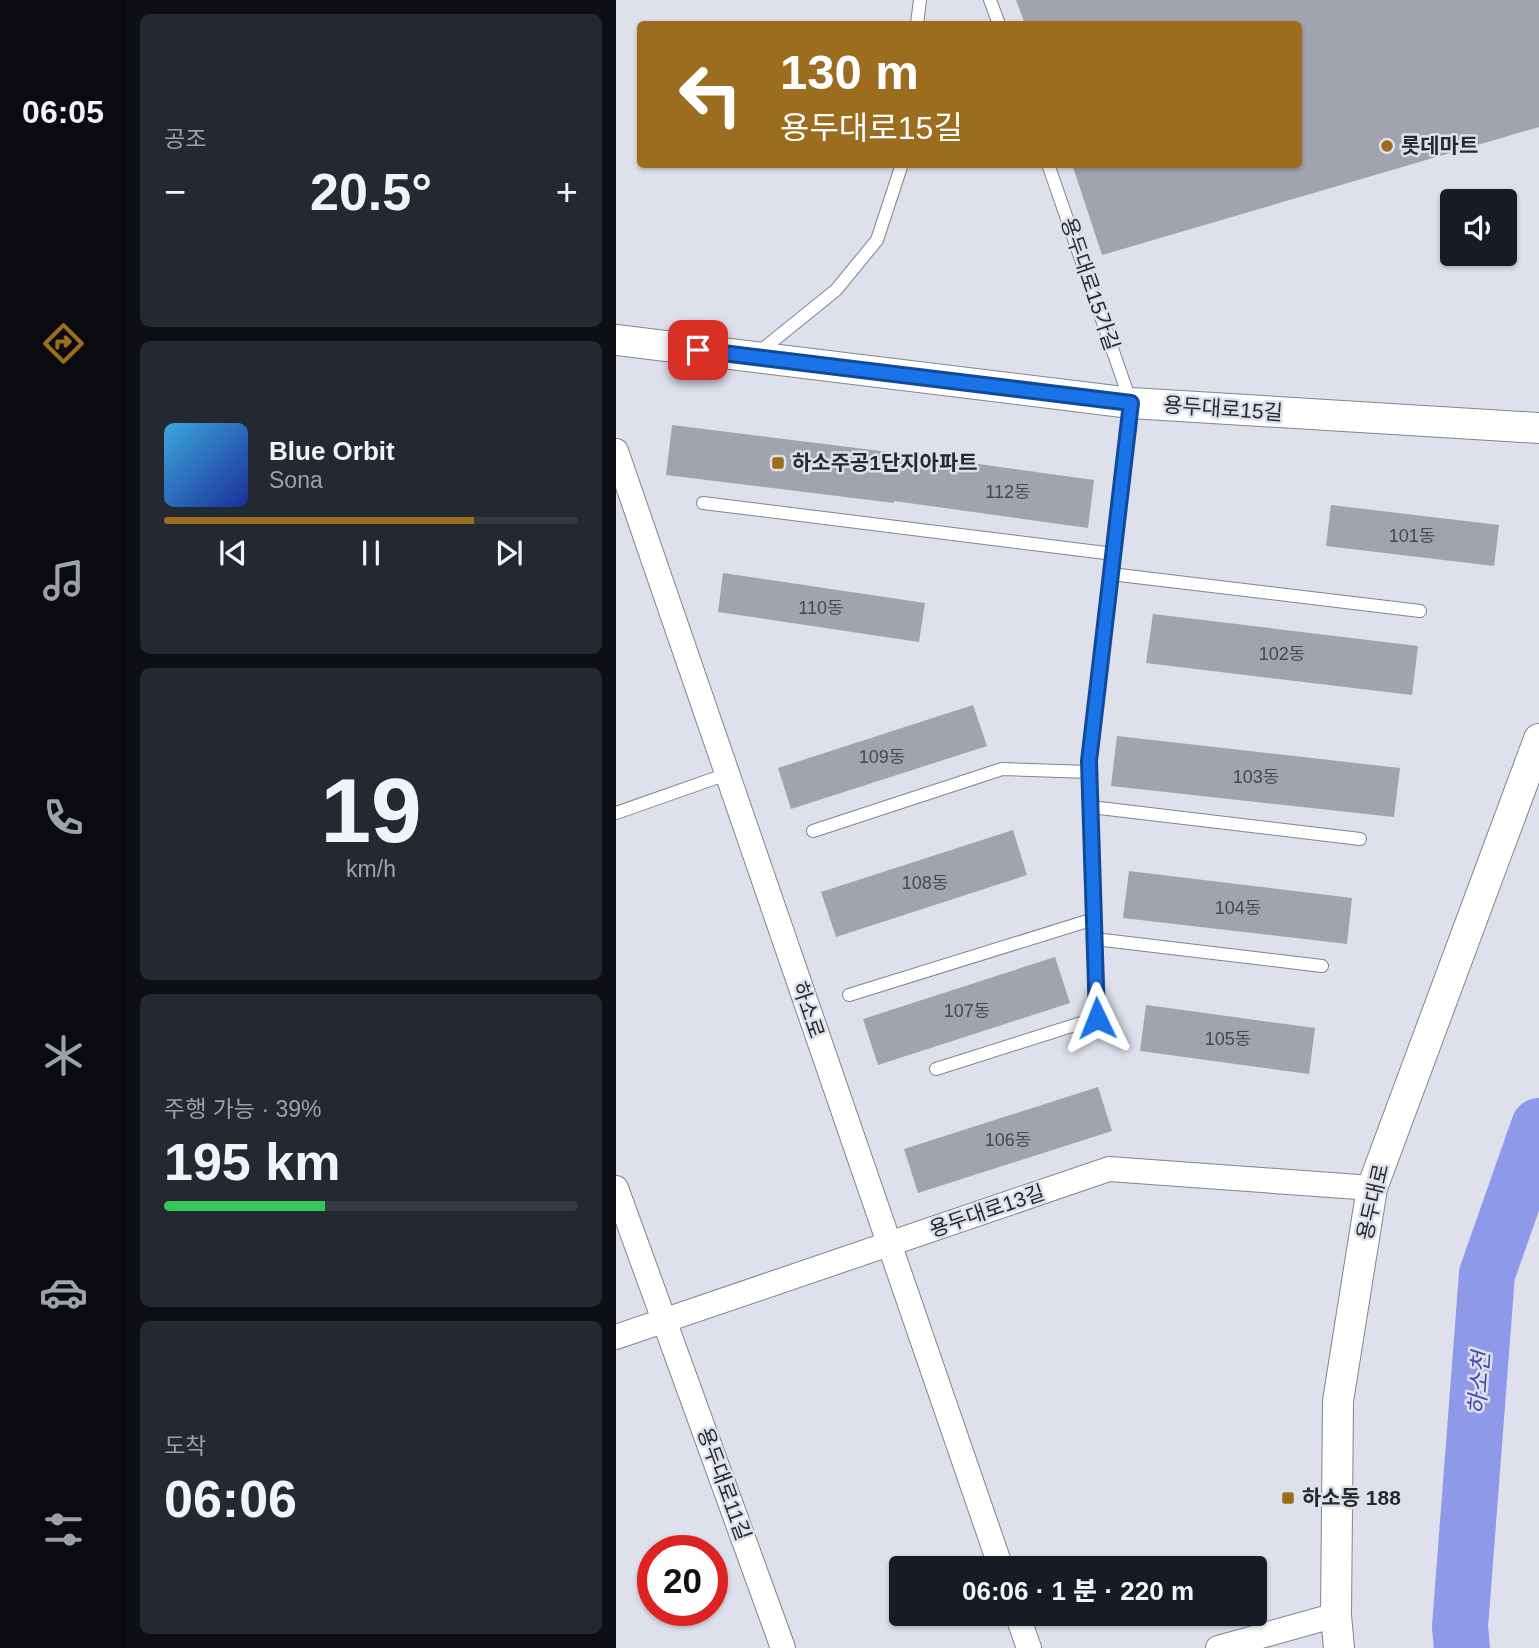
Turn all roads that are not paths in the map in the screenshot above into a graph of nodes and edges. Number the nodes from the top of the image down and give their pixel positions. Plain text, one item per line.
1 (920, 0) edge
2 (990, 0) edge
3 (917, 21) edge
4 (998, 21) edge
5 (901, 168) edge
6 (1049, 168) edge
7 (616, 340) edge
8 (752, 357) junction
9 (1131, 403) junction
10 (1539, 428) edge
11 (616, 451) edge
12 (703, 503) dead end
13 (1114, 554) junction
14 (1111, 574) junction
15 (1420, 611) dead end
16 (1539, 739) edge
17 (1089, 772) junction
18 (727, 775) junction
19 (1091, 807) junction
20 (616, 813) edge
21 (813, 831) dead end
22 (1360, 839) dead end
23 (1094, 919) junction
24 (1095, 939) junction
25 (1322, 967) dead end
26 (849, 995) dead end
27 (936, 1069) dead end
28 (616, 1188) edge
29 (1372, 1188) junction
30 (889, 1244) junction
31 (664, 1321) junction
32 (616, 1337) edge
33 (997, 1556) edge
34 (1336, 1615) junction
35 (1021, 1626) edge
36 (783, 1648) edge
37 (1029, 1648) edge
38 (1218, 1648) edge
39 (1339, 1648) edge

1 - 3 lane
2 - 4 lane
5 - 8 lane
6 - 9 lane, 용두대로15가길
7 - 8 street, 용두대로15길
8 - 9 street, 용두대로15길
9 - 10 street, 용두대로15길
9 - 13 lane
11 - 18 street, 하소로
12 - 13 lane
13 - 14 lane
14 - 15 lane
14 - 17 lane
16 - 29 street, 용두대로
17 - 19 lane
17 - 21 lane
18 - 20 lane
18 - 30 street, 하소로
19 - 22 lane
19 - 23 lane
23 - 24 lane
23 - 26 lane
24 - 25 lane
24 - 27 lane
28 - 31 street, 용두대로11길
29 - 30 street, 용두대로13길
29 - 34 street, 용두대로
30 - 31 street, 용두대로13길
30 - 33 street, 하소로
31 - 32 street, 용두대로13길
31 - 36 street, 용두대로11길
34 - 38 street
34 - 39 street, 용두대로
35 - 37 street

